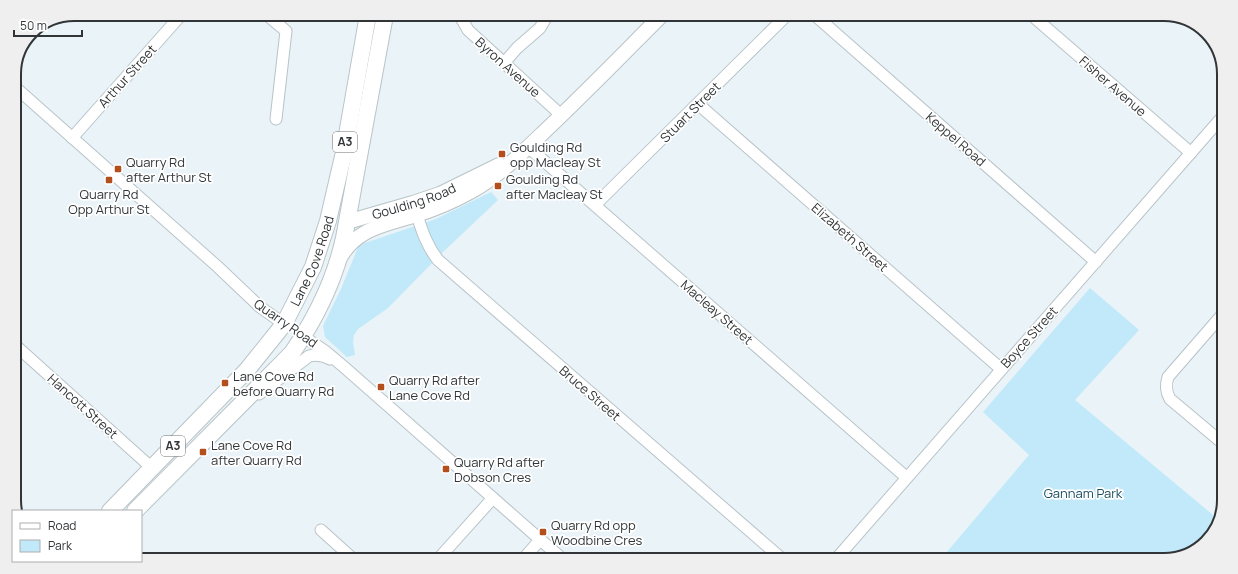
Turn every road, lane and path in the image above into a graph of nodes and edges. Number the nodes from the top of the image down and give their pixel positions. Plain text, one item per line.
1 (176, 21) edge
2 (274, 21) edge
3 (367, 21) edge
4 (383, 21) edge
5 (463, 21) edge
6 (544, 21) edge
7 (656, 21) edge
8 (781, 21) edge
9 (822, 21) edge
10 (1038, 21) edge
11 (504, 63) junction
12 (21, 92) edge
13 (698, 104) junction
14 (561, 115) junction
15 (276, 119) dead end
16 (1217, 123) edge
17 (72, 138) junction
18 (528, 147) junction
19 (1191, 154) junction
20 (595, 205) junction
21 (415, 209) junction
22 (347, 222) junction
23 (339, 260) junction
24 (1096, 262) junction
25 (313, 267) junction
26 (1217, 321) edge
27 (284, 324) junction
28 (303, 336) junction
29 (21, 350) edge
30 (344, 367) junction
31 (1001, 369) junction
32 (238, 407) junction
33 (1217, 438) edge
34 (152, 468) junction
35 (906, 477) junction
36 (493, 498) junction
37 (111, 510) edge
38 (136, 510) edge
39 (321, 530) dead end
40 (540, 540) junction
41 (346, 553) edge
42 (444, 553) edge
43 (529, 553) edge
44 (554, 553) edge
45 (775, 553) edge
46 (841, 553) edge

1 - 17 street, Arthur Street
2 - 15 street
3 - 25 highway, Lane Cove Road / A3
4 - 22 highway, Lane Cove Road / A3
5 - 11 street, Byron Avenue
6 - 11 street
7 - 14 main road, Goulding Road
8 - 13 street, Stuart Street
9 - 24 street, Keppel Road
10 - 19 street, Fisher Avenue
11 - 14 street, Byron Avenue
12 - 17 street, Quarry Road
13 - 20 street, Stuart Street
13 - 31 street, Elizabeth Street
14 - 18 main road, Goulding Road
16 - 19 street, Boyce Street
17 - 27 street, Quarry Road
18 - 20 street, Macleay Street
18 - 21 main road, Goulding Road
19 - 24 street, Boyce Street
20 - 35 street, Macleay Street
21 - 22 main road, Goulding Road
21 - 23 main road, Goulding Road
21 - 45 street, Bruce Street
22 - 23 highway, Lane Cove Road / A3
22 - 25 highway, Goulding Road
23 - 28 highway, Lane Cove Road / A3
24 - 31 street, Boyce Street
25 - 27 highway, Lane Cove Road / A3
26 - 33 street
27 - 28 highway, Quarry Road
27 - 34 highway, Lane Cove Road / A3
28 - 30 street, Quarry Road
28 - 32 highway, Lane Cove Road / A3
29 - 34 street, Hancott Street
30 - 32 street
30 - 36 street, Quarry Road
31 - 35 street, Boyce Street
32 - 38 highway, Lane Cove Road / A3
34 - 37 highway, Lane Cove Road / A3
35 - 46 street, Boyce Street
36 - 40 street, Quarry Road
36 - 42 street
39 - 41 street
40 - 43 street
40 - 44 street, Quarry Road

